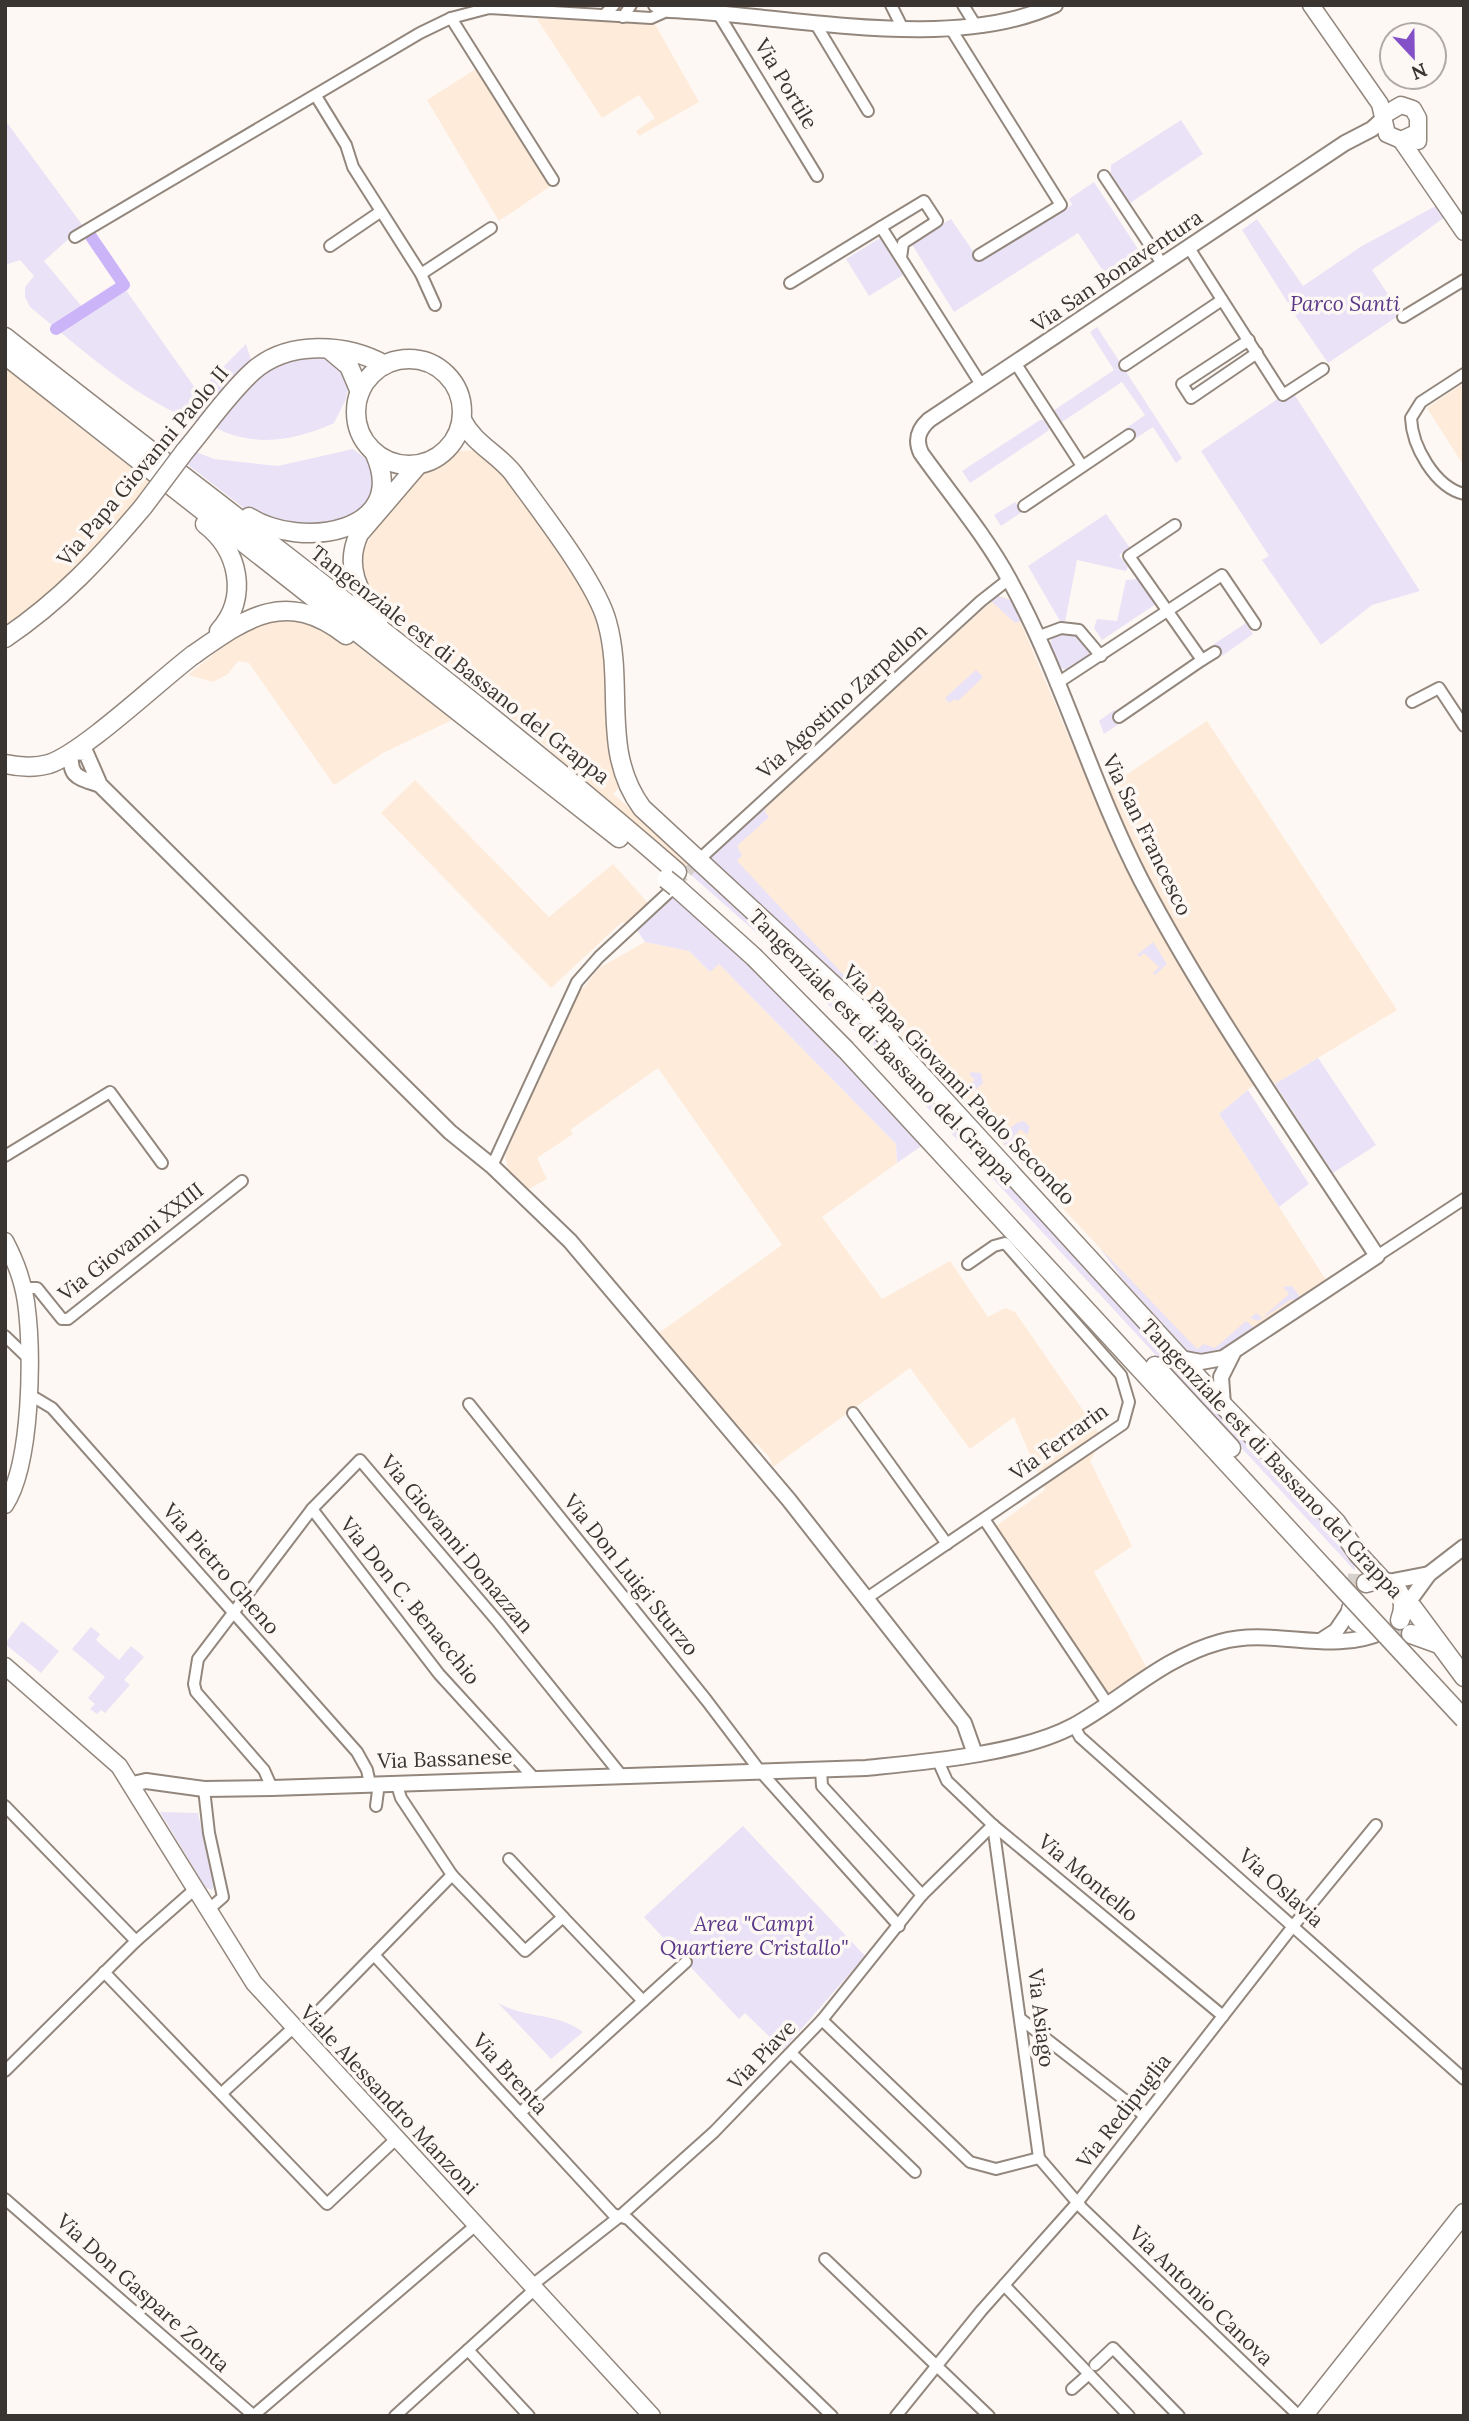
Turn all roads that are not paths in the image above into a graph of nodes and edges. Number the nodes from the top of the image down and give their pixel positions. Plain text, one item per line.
1 (614, 5) edge
2 (631, 5) edge
3 (891, 5) edge
4 (963, 5) edge
5 (1055, 5) edge
6 (1311, 5) edge
7 (671, 8) edge
8 (604, 15) junction
9 (719, 15) junction
10 (623, 17) junction
11 (451, 18) junction
12 (815, 23) junction
13 (976, 26) junction
14 (902, 27) junction
15 (951, 29) junction
16 (316, 96) junction
17 (868, 111) dead end
18 (1388, 113) junction
19 (1416, 133) junction
20 (1396, 138) junction
21 (1328, 155) junction
22 (1423, 170) junction
23 (817, 176) dead end
24 (1104, 176) dead end
25 (553, 180) dead end
26 (380, 212) junction
27 (491, 228) dead end
28 (881, 228) junction
29 (1464, 232) edge
30 (75, 237) dead end
31 (330, 246) dead end
32 (1189, 248) junction
33 (979, 255) dead end
34 (901, 258) junction
35 (1163, 265) junction
36 (421, 274) junction
37 (1464, 280) edge
38 (790, 283) dead end
39 (1222, 300) junction
40 (435, 305) dead end
41 (1403, 317) dead end
42 (5, 337) edge
43 (1249, 340) junction
44 (327, 348) junction
45 (1257, 353) junction
46 (12, 360) edge
47 (1016, 364) junction
48 (385, 365) junction
49 (1125, 365) dead end
50 (41, 366) junction
51 (1323, 369) dead end
52 (1464, 374) edge
53 (982, 386) junction
54 (360, 391) junction
55 (462, 420) junction
56 (929, 421) joint
57 (1129, 435) dead end
58 (486, 449) junction
59 (445, 452) junction
60 (375, 454) junction
61 (179, 457) junction
62 (418, 465) junction
63 (1082, 466) junction
64 (1464, 494) edge
65 (1024, 506) dead end
66 (1175, 525) dead end
67 (1009, 579) junction
68 (1168, 611) junction
69 (1255, 624) dead end
70 (1037, 637) junction
71 (5, 638) edge
72 (1215, 652) dead end
73 (193, 654) junction
74 (1101, 656) junction
75 (1202, 660) junction
76 (1056, 684) junction
77 (1412, 702) dead end
78 (1119, 717) dead end
79 (1464, 726) edge
80 (508, 748) junction
81 (71, 752) junction
82 (5, 764) edge
83 (560, 772) junction
84 (704, 855) tunnel mouth
85 (675, 882) junction
86 (5, 1156) edge
87 (163, 1163) dead end
88 (492, 1167) junction
89 (242, 1181) dead end
90 (1464, 1199) edge
91 (5, 1241) edge
92 (1377, 1256) junction
93 (968, 1264) dead end
94 (24, 1288) junction
95 (5, 1336) edge
96 (1180, 1358) junction
97 (29, 1359) junction
98 (1221, 1364) junction
99 (1201, 1382) junction
100 (27, 1393) junction
101 (469, 1404) dead end
102 (1223, 1405) junction
103 (853, 1413) dead end
104 (5, 1505) edge
105 (312, 1510) junction
106 (984, 1520) junction
107 (947, 1544) junction
108 (1464, 1547) edge
109 (1358, 1554) junction
110 (1329, 1564) junction
111 (1429, 1574) junction
112 (1374, 1580) junction
113 (867, 1598) junction
114 (1404, 1602) junction
115 (1351, 1609) joint
116 (234, 1612) junction
117 (1378, 1632) joint
118 (1322, 1640) junction
119 (1436, 1643) junction
120 (5, 1666) edge
121 (1464, 1676) edge
122 (1464, 1701) edge
123 (1107, 1703) junction
124 (1464, 1719) edge
125 (1074, 1726) junction
126 (975, 1754) junction
127 (938, 1761) junction
128 (821, 1769) junction
129 (760, 1771) junction
130 (621, 1775) junction
131 (534, 1779) junction
132 (396, 1782) junction
133 (133, 1784) junction
134 (374, 1784) junction
135 (272, 1788) junction
136 (204, 1789) junction
137 (5, 1806) edge
138 (376, 1806) dead end
139 (993, 1825) junction
140 (1376, 1825) dead end
141 (509, 1859) dead end
142 (452, 1875) junction
143 (195, 1889) junction
144 (922, 1895) junction
145 (208, 1910) junction
146 (563, 1917) junction
147 (1294, 1925) junction
148 (899, 1926) junction
149 (136, 1941) junction
150 (375, 1956) junction
151 (687, 1962) dead end
152 (104, 1972) junction
153 (643, 2001) junction
154 (315, 2015) dead end
155 (1223, 2016) junction
156 (822, 2020) junction
157 (1022, 2020) junction
158 (293, 2028) junction
159 (792, 2054) junction
160 (5, 2071) edge
161 (1464, 2079) edge
162 (222, 2093) junction
163 (520, 2113) junction
164 (1144, 2115) junction
165 (396, 2139) junction
166 (1039, 2158) junction
167 (915, 2172) dead end
168 (5, 2199) edge
169 (1077, 2203) junction
170 (1464, 2213) edge
171 (619, 2217) junction
172 (475, 2225) junction
173 (825, 2259) dead end
174 (1004, 2285) junction
175 (533, 2287) junction
176 (468, 2350) junction
177 (937, 2365) junction
178 (1092, 2370) junction
179 (1072, 2389) dead end
180 (254, 2415) edge
181 (395, 2416) edge
182 (529, 2416) edge
183 (652, 2416) edge
184 (832, 2416) edge
185 (896, 2416) edge
186 (989, 2416) edge
187 (1129, 2416) edge
188 (1179, 2416) edge
189 (1301, 2416) edge

1 - 8 street
2 - 10 street
3 - 14 street
4 - 13 street
5 - 13 street, Via Portile
6 - 18 main road
7 - 9 street, Via Portile
7 - 10 street
8 - 10 street
8 - 11 street
9 - 12 street, Via Portile
9 - 23 street, Via Portile
11 - 16 street
11 - 25 street
12 - 14 street, Via Portile
12 - 17 street
13 - 15 street, Via Portile
14 - 15 street, Via Portile
15 - 33 street
16 - 26 street
16 - 30 street
18 - 19 main road
18 - 20 main road
18 - 21 street, Via San Bonaventura
19 - 20 main road
19 - 22 main road
20 - 21 street, Via San Bonaventura
20 - 22 main road
21 - 32 street, Via San Bonaventura
22 - 29 main road
24 - 35 street
26 - 31 street
26 - 36 street
27 - 36 street
28 - 34 street
28 - 34 street
28 - 38 street
32 - 35 street, Via San Bonaventura
32 - 39 street
34 - 53 street
35 - 47 street, Via San Bonaventura
36 - 40 street
37 - 41 street
39 - 43 street
39 - 49 street
42 - 50 main road, Tangenziale est di Bassano del Grappa
43 - 45 street
43 - 45 street
44 - 48 main road, Via Papa Giovanni Paolo II
44 - 54 main road
44 - 61 main road, Via Papa Giovanni Paolo II
45 - 51 street
46 - 73 main road
46 - 80 main road, Tangenziale est di Bassano del Grappa
47 - 53 street, Via San Bonaventura
47 - 63 street
48 - 54 main road
48 - 55 main road, Via Papa Giovanni Paolo Secondo
50 - 61 main road
50 - 83 main road, Tangenziale est di Bassano del Grappa
52 - 64 street
53 - 56 street, Via San Bonaventura
54 - 60 main road
55 - 58 main road, Via Papa Giovanni Paolo Secondo
55 - 59 main road
56 - 67 street, Via San Francesco
57 - 63 street
58 - 59 main road
58 - 96 main road, Via Papa Giovanni Paolo Secondo
59 - 62 main road
60 - 61 main road
60 - 62 main road
61 - 71 main road, Via Papa Giovanni Paolo II, bridge
62 - 83 main road
63 - 65 street
66 - 68 street
67 - 70 street, Via San Francesco
67 - 84 street, Via Agostino Zarpellon
68 - 69 street
68 - 74 street
68 - 75 street
70 - 74 street
70 - 76 street, Via San Francesco
72 - 75 street
73 - 80 main road
73 - 81 main road
74 - 76 street
75 - 78 street
76 - 92 street, Via San Francesco
77 - 79 street
80 - 85 main road, Tangenziale est di Bassano del Grappa
81 - 82 main road
81 - 88 street
83 - 85 main road, Tangenziale est di Bassano del Grappa
85 - 88 street
85 - 110 main road, Tangenziale est di Bassano del Grappa
86 - 87 street
88 - 113 street
89 - 94 street, Via Giovanni XXIII
90 - 92 street
91 - 94 main road
92 - 98 street
93 - 106 street, Via Ferrarin
94 - 97 main road, Via Giovanni XXIII
95 - 97 street
96 - 98 street
96 - 99 main road, Via Papa Giovanni Paolo Secondo
97 - 100 main road, Via Giovanni XXIII
98 - 99 street
98 - 102 street
99 - 102 main road, Via Papa Giovanni Paolo Secondo
100 - 104 main road, Via Giovanni XXIII
100 - 116 street, Via Pietro Gheno
101 - 129 street, Via Don Luigi Sturzo
102 - 109 main road, Via Papa Giovanni Paolo Secondo
103 - 107 street
105 - 116 street, Via Giovanni Donazzan
105 - 130 street, Via Giovanni Donazzan
105 - 131 street, Via Don C. Benacchio
106 - 107 street, Via Ferrarin
106 - 123 street
107 - 113 street, Via Ferrarin
108 - 111 street
109 - 112 main road, Via Papa Giovanni Paolo Secondo
109 - 112 main road
110 - 122 main road, Tangenziale est di Bassano del Grappa
110 - 124 main road, Tangenziale est di Bassano del Grappa, bridge
111 - 112 street
111 - 114 street
112 - 114 main road
113 - 126 street
114 - 119 main road
114 - 119 main road
115 - 117 main road, Via Bassanese
115 - 118 street, Via Bassanese
116 - 134 street, Via Pietro Gheno
116 - 135 street, Via Giovanni Donazzan
117 - 118 street, Via Bassanese
118 - 123 street, Via Bassanese
119 - 121 main road
120 - 133 main road
123 - 125 street, Via Bassanese
125 - 126 street, Via Bassanese
125 - 147 street, Via Oslavia
126 - 127 street, Via Bassanese
127 - 128 street, Via Bassanese
127 - 139 street, Via Montello
128 - 129 street, Via Bassanese
128 - 144 street
129 - 130 street, Via Bassanese
129 - 148 street
130 - 131 street, Via Bassanese
131 - 132 street, Via Bassanese
132 - 134 street, Via Bassanese
132 - 142 street
133 - 136 street, Via Bassanese
133 - 143 main road, Viale Alessandro Manzoni
134 - 135 street, Via Bassanese
134 - 138 street
135 - 136 street, Via Bassanese
136 - 145 street
137 - 149 street
139 - 144 street, Via Piave
139 - 155 street, Via Montello
139 - 157 street, Via Asiago
140 - 147 street, Via Redipuglia
141 - 146 street
142 - 146 street
142 - 150 street
143 - 145 main road, Viale Alessandro Manzoni
143 - 149 street
144 - 148 street, Via Piave
145 - 158 main road, Viale Alessandro Manzoni
146 - 153 street
147 - 155 street, Via Redipuglia
147 - 161 street, Via Oslavia
148 - 156 street, Via Piave
149 - 152 street
150 - 154 street
150 - 163 street, Via Brenta
151 - 153 street
152 - 160 street
152 - 162 street
153 - 163 street
155 - 164 street, Via Redipuglia
156 - 159 street, Via Piave
156 - 166 street
157 - 164 street
157 - 166 street, Via Asiago
158 - 162 street
158 - 165 main road, Viale Alessandro Manzoni
159 - 167 street
159 - 171 street, Via Piave
162 - 165 street
163 - 171 street, Via Brenta
164 - 169 street, Via Redipuglia
165 - 172 main road, Viale Alessandro Manzoni
166 - 169 street
168 - 180 street, Via Don Gaspare Zonta
169 - 174 street, Via Redipuglia
169 - 189 street, Via Antonio Canova
170 - 189 main road
171 - 175 street, Via Piave
171 - 184 street, Via Brenta
172 - 175 main road, Viale Alessandro Manzoni
172 - 180 street
173 - 177 street
174 - 177 street, Via Redipuglia
174 - 178 street
175 - 176 street, Via Piave
175 - 183 main road, Viale Alessandro Manzoni
176 - 181 street, Via Piave
176 - 182 street
177 - 185 street, Via Redipuglia
177 - 186 street
178 - 179 street
178 - 187 street
178 - 188 street

